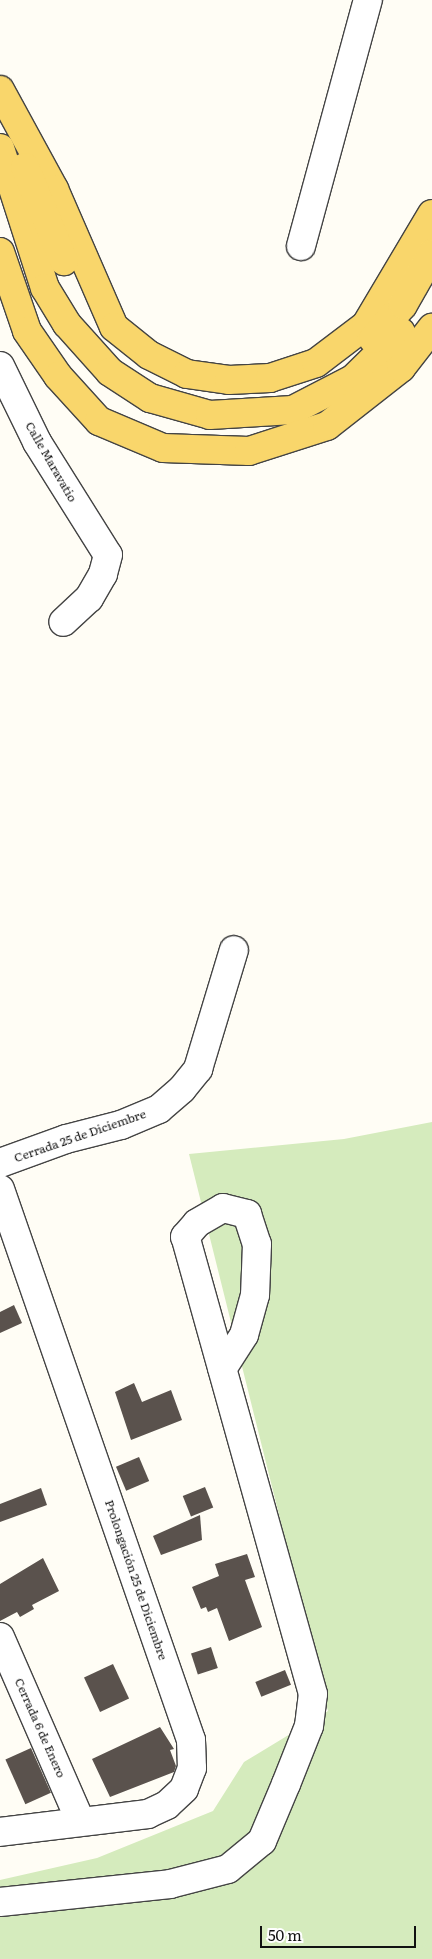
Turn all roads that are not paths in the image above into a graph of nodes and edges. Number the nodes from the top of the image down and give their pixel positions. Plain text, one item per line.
1 (368, 0) edge
2 (0, 90) edge
3 (0, 106) edge
4 (0, 148) edge
5 (432, 214) edge
6 (301, 246) dead end
7 (0, 252) edge
8 (432, 254) edge
9 (432, 288) edge
10 (432, 328) edge
11 (0, 366) edge
12 (63, 622) dead end
13 (234, 950) dead end
14 (0, 1163) edge
15 (0, 1189) edge
16 (222, 1369) junction
17 (0, 1637) edge
18 (80, 1820) junction
19 (0, 1832) edge
20 (0, 1902) edge

1 - 6 street
2 - 5 main road
3 - 8 main road
4 - 9 main road
7 - 10 main road
11 - 12 street, Calle Maravatio
13 - 14 street, Cerrada 25 de Diciembre
15 - 18 street, Prolongación 25 de Diciembre
16 - 16 street
16 - 20 street
17 - 18 street, Cerrada 6 de Enero
18 - 19 street, Prolongación 25 de Diciembre

